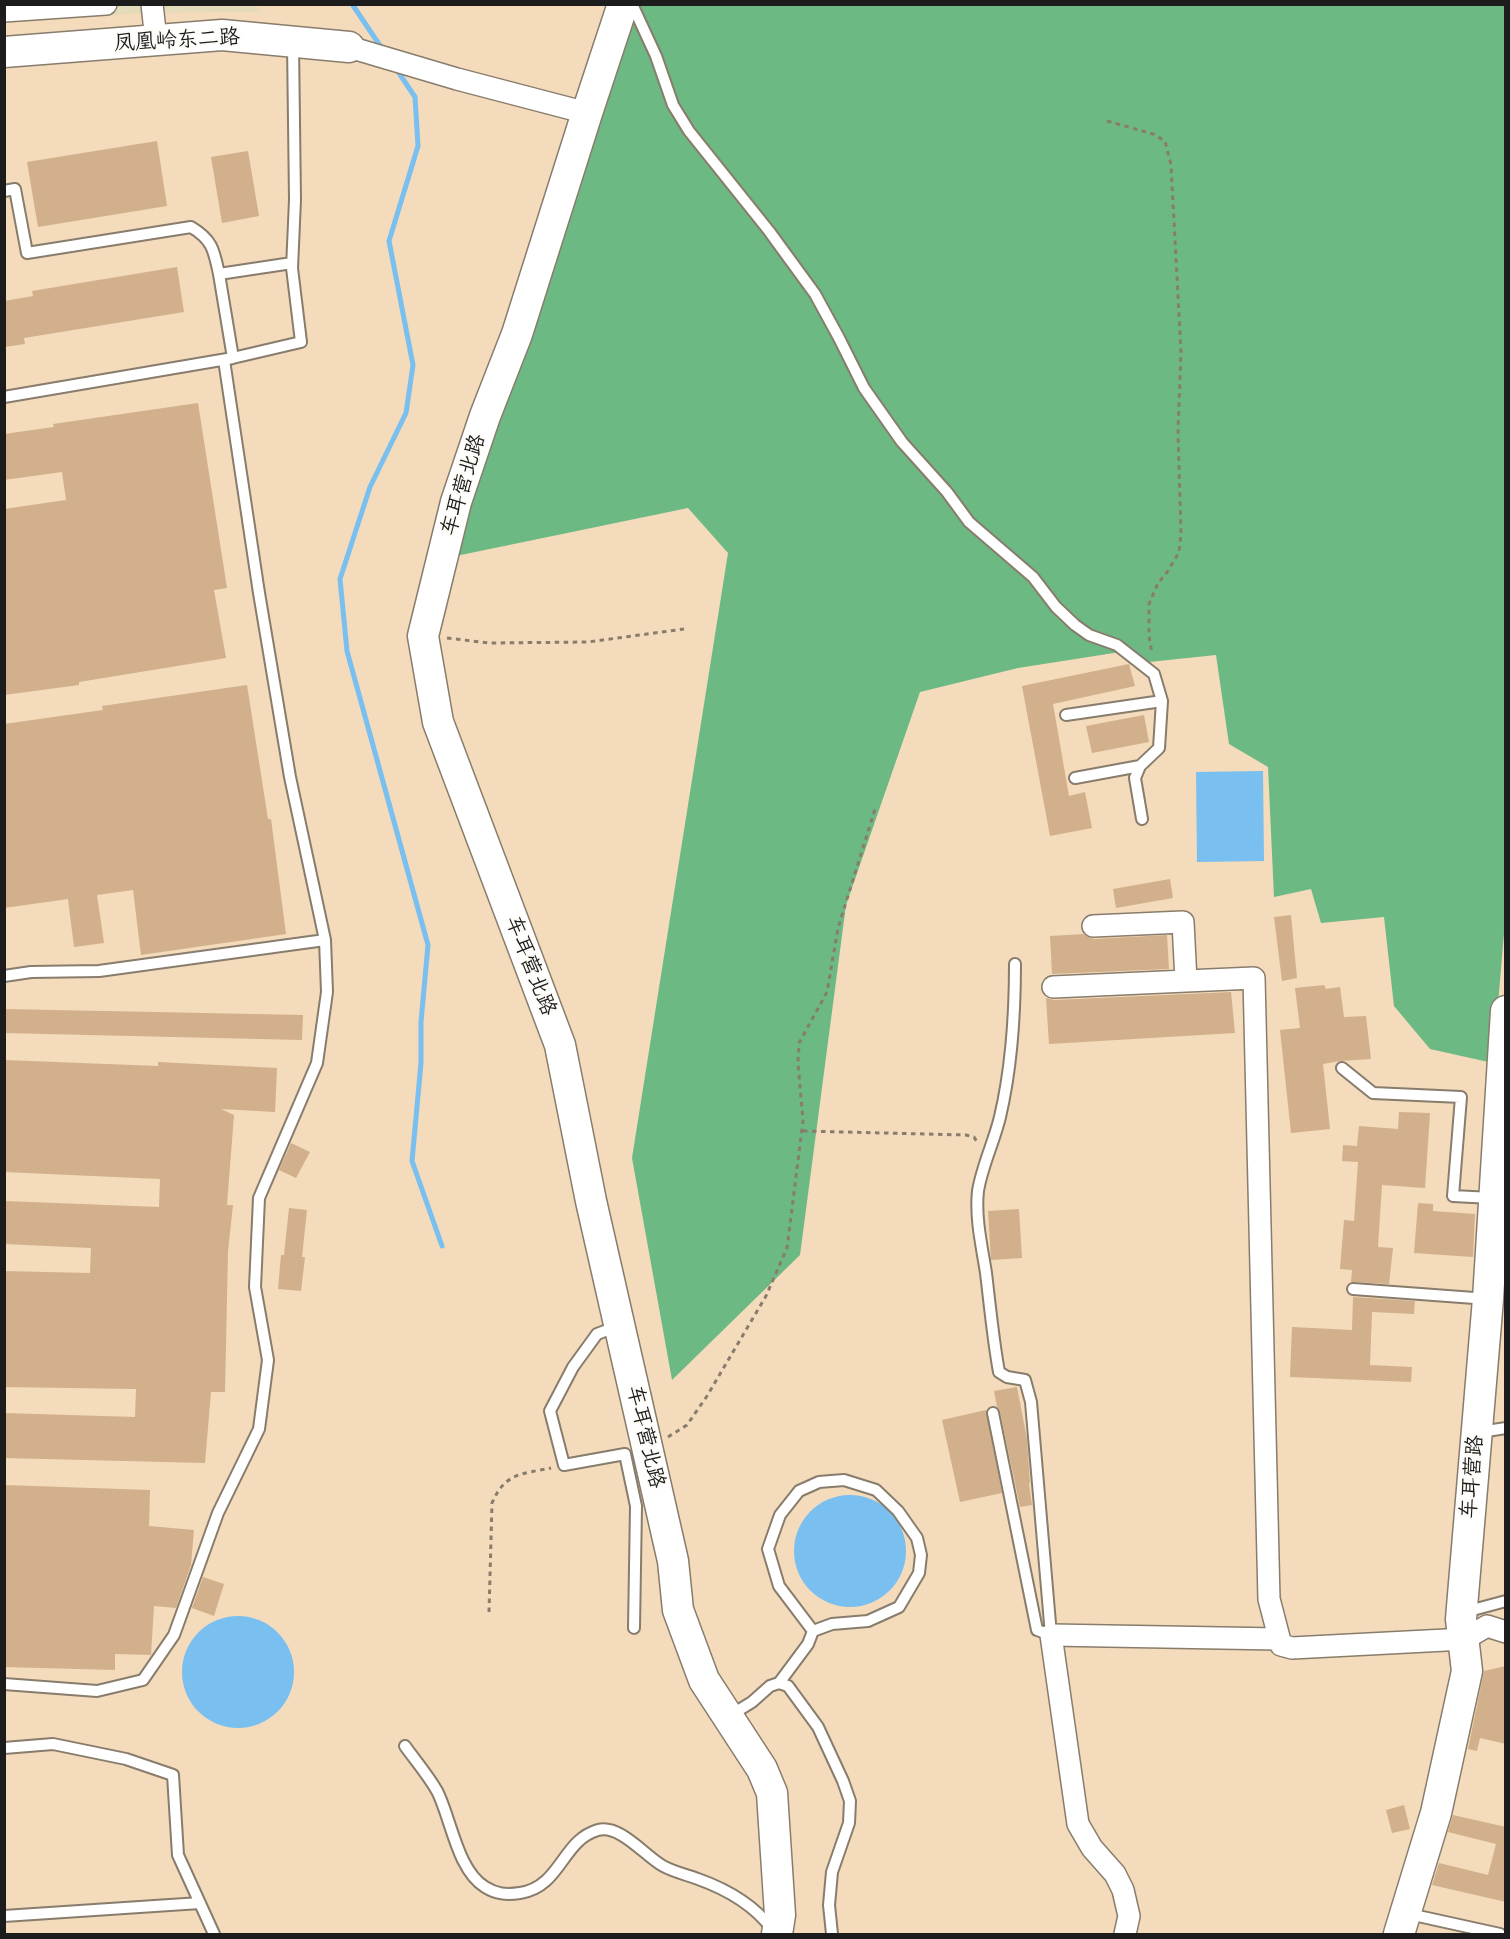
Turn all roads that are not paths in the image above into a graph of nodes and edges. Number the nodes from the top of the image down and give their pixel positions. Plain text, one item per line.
1 (106, 4) edge
2 (152, 4) edge
3 (623, 4) edge
4 (632, 4) edge
5 (4, 11) edge
6 (156, 40) junction
7 (293, 41) junction
8 (349, 47) joint
9 (4, 52) edge
10 (587, 113) junction
11 (4, 191) edge
12 (292, 263) junction
13 (219, 274) junction
14 (233, 358) junction
15 (4, 397) edge
16 (1162, 701) junction
17 (1066, 715) dead end
18 (1140, 766) junction
19 (1075, 778) dead end
20 (1142, 819) dead end
21 (1093, 926) dead end
22 (325, 940) junction
23 (1015, 964) dead end
24 (4, 976) edge
25 (1186, 981) junction
26 (1053, 987) dead end
27 (1506, 1011) edge
28 (1342, 1068) dead end
29 (1500, 1199) edge
30 (1353, 1289) dead end
31 (1488, 1299) junction
32 (619, 1326) junction
33 (993, 1413) dead end
34 (1491, 1430) edge
35 (1506, 1600) edge
36 (1463, 1626) junction
37 (634, 1628) dead end
38 (813, 1630) junction
39 (1506, 1632) edge
40 (1051, 1635) junction
41 (1278, 1639) junction
42 (779, 1683) junction
43 (4, 1684) edge
44 (728, 1717) junction
45 (405, 1746) dead end
46 (4, 1748) edge
47 (200, 1903) junction
48 (4, 1916) edge
49 (1402, 1924) edge
50 (214, 1935) edge
51 (776, 1935) edge
52 (832, 1935) edge
53 (1125, 1935) edge
54 (1500, 1935) edge

1 - 5 street
2 - 6 street
3 - 10 street, 车耳营北路
4 - 16 lane
6 - 7 street, 凤凰岭东二路
6 - 9 street, 凤凰岭东二路
7 - 8 street, 凤凰岭东二路
7 - 12 lane
8 - 10 street
10 - 32 street, 车耳营北路
11 - 13 lane
12 - 13 lane
12 - 14 lane
13 - 14 lane
14 - 15 lane
14 - 22 lane
16 - 17 lane
16 - 18 lane
18 - 19 lane
18 - 20 lane
21 - 25 street
22 - 24 lane
22 - 43 lane
23 - 40 lane
25 - 26 street
25 - 41 street
27 - 29 street, 车耳营路
28 - 29 lane
29 - 31 street, 车耳营路
30 - 31 lane
31 - 34 street, 车耳营路
32 - 37 lane
32 - 44 street, 车耳营北路
33 - 40 lane
34 - 36 street, 车耳营路
35 - 36 lane
36 - 39 street
36 - 41 street
36 - 49 street, 车耳营路
38 - 38 lane
38 - 42 lane
40 - 41 street
40 - 53 street
42 - 44 lane
42 - 52 lane
44 - 51 street, 车耳营北路
45 - 51 lane
46 - 47 lane
47 - 48 lane
47 - 50 lane
49 - 54 lane

